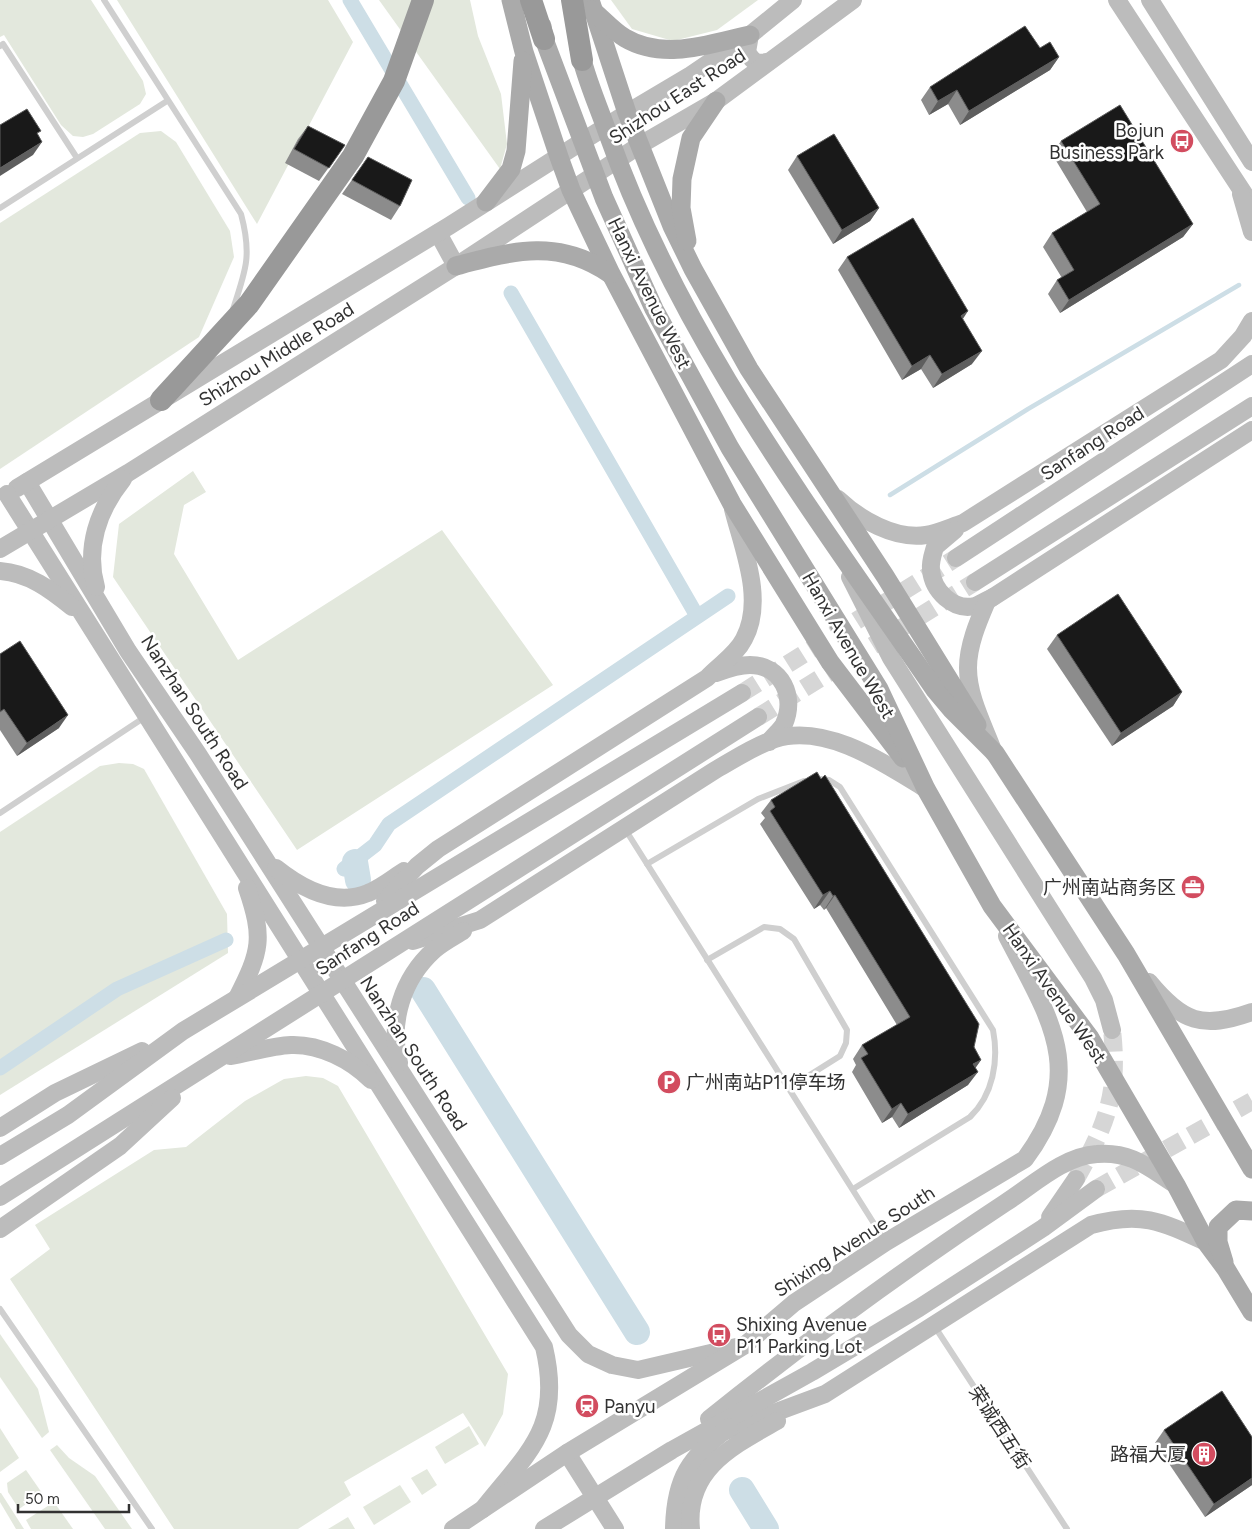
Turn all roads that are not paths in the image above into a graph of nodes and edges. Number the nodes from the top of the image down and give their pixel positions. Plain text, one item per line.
1 (104, 0) edge
2 (423, 0) edge
3 (511, 0) edge
4 (531, 0) edge
5 (537, 0) edge
6 (568, 0) edge
7 (572, 0) edge
8 (793, 0) edge
9 (853, 0) edge
10 (1117, 0) edge
11 (1150, 0) edge
12 (591, 5) edge
13 (750, 35) junction
14 (544, 40) junction
15 (0, 46) edge
16 (524, 52) junction
17 (582, 60) junction
18 (768, 62) junction
19 (167, 101) junction
20 (716, 101) junction
21 (627, 113) junction
22 (640, 145) junction
23 (559, 157) junction
24 (77, 158) junction
25 (1252, 162) edge
26 (571, 190) junction
27 (1248, 199) edge
28 (486, 202) junction
29 (0, 208) edge
30 (672, 226) junction
31 (1252, 232) edge
32 (438, 233) junction
33 (456, 266) junction
34 (607, 267) junction
35 (693, 269) junction
36 (1252, 321) edge
37 (227, 329) junction
38 (1252, 364) edge
39 (161, 400) junction
40 (1252, 406) edge
41 (1252, 430) edge
42 (128, 473) junction
43 (27, 482) junction
44 (826, 487) junction
45 (3, 496) edge
46 (732, 504) junction
47 (49, 519) junction
48 (963, 523) junction
49 (824, 528) junction
50 (30, 531) junction
51 (0, 549) edge
52 (956, 558) tunnel mouth
53 (0, 571) edge
54 (974, 582) tunnel mouth
55 (993, 597) junction
56 (101, 605) junction
57 (82, 615) junction
58 (710, 675) junction
59 (742, 693) tunnel mouth
60 (146, 716) junction
61 (758, 716) tunnel mouth
62 (768, 742) junction
63 (995, 753) junction
64 (926, 789) junction
65 (0, 813) edge
66 (624, 827) junction
67 (438, 849) junction
68 (264, 858) junction
69 (236, 859) junction
70 (647, 864) junction
71 (992, 906) junction
72 (371, 916) junction
73 (480, 920) junction
74 (321, 946) junction
75 (389, 948) junction
76 (1126, 954) junction
77 (300, 959) junction
78 (708, 960) junction
79 (342, 979) junction
80 (321, 992) junction
81 (236, 1000) junction
82 (1252, 1012) edge
83 (1112, 1030) tunnel mouth
84 (183, 1031) junction
85 (215, 1062) junction
86 (410, 1086) junction
87 (788, 1088) junction
88 (384, 1093) junction
89 (0, 1128) edge
90 (0, 1156) edge
91 (1025, 1159) junction
92 (1056, 1168) junction
93 (1252, 1169) edge
94 (1076, 1179) tunnel mouth
95 (1176, 1186) junction
96 (853, 1189) junction
97 (1096, 1189) tunnel mouth
98 (0, 1197) edge
99 (1252, 1211) edge
100 (1043, 1228) junction
101 (1, 1231) edge
102 (886, 1242) junction
103 (1206, 1242) junction
104 (1226, 1269) junction
105 (0, 1309) edge
106 (1252, 1312) edge
107 (933, 1325) junction
108 (745, 1345) junction
109 (824, 1394) junction
110 (764, 1399) junction
111 (721, 1433) junction
112 (672, 1450) junction
113 (567, 1453) junction
114 (595, 1498) junction
115 (483, 1509) junction
116 (152, 1529) edge
117 (453, 1529) edge
118 (544, 1529) edge
119 (615, 1529) edge
120 (674, 1529) edge
121 (691, 1529) edge
122 (1067, 1529) edge

1 - 19 lane
2 - 37 highway
3 - 16 main road
4 - 14 highway
5 - 14 main road, Hanxi Avenue West
6 - 17 main road, Hanxi Avenue West
7 - 17 highway
8 - 13 main road, Shizhou East Road
9 - 18 main road, Shizhou East Road
10 - 27 main road
11 - 25 main road
12 - 13 main road
12 - 21 main road
13 - 18 main road
13 - 21 main road, Shizhou East Road
14 - 64 main road, Hanxi Avenue West
15 - 24 lane
16 - 23 main road
16 - 28 main road
17 - 49 main road, Hanxi Avenue West
18 - 20 main road, Shizhou East Road
19 - 24 lane
19 - 37 lane
20 - 22 main road, Shizhou East Road
20 - 35 main road
21 - 22 main road
21 - 23 main road, Shizhou East Road
22 - 26 main road, Shizhou East Road
22 - 30 main road
23 - 26 main road
23 - 28 main road, Shizhou Middle Road
24 - 29 lane
26 - 33 main road, Shizhou Middle Road
26 - 34 main road
27 - 31 main road
28 - 32 main road, Shizhou Middle Road
30 - 34 main road
30 - 35 main road
32 - 33 main road
32 - 39 main road, Shizhou Middle Road
33 - 34 main road
33 - 42 main road, Shizhou Middle Road
34 - 46 main road
35 - 44 main road
36 - 48 main road
37 - 39 highway
38 - 52 main road, Sanfang Road
39 - 43 main road, Shizhou Middle Road
40 - 54 main road
41 - 55 main road
42 - 47 main road, Shizhou Middle Road
42 - 56 main road
43 - 45 main road, Shizhou Middle Road
43 - 47 main road, Nanzhan South Road
44 - 48 main road
44 - 63 main road
45 - 50 main road
46 - 58 main road
46 - 64 main road
47 - 50 main road, Shizhou Middle Road
47 - 56 main road, Nanzhan South Road
48 - 55 main road
49 - 63 main road, Hanxi Avenue West
49 - 83 main road
50 - 51 main road, Shizhou Middle Road
50 - 57 main road
53 - 57 main road
55 - 63 main road
56 - 68 main road, Nanzhan South Road
57 - 60 main road
58 - 62 main road
58 - 67 main road
59 - 72 main road, Sanfang Road
60 - 65 lane
60 - 69 main road
61 - 75 main road, Sanfang Road
62 - 64 main road
62 - 66 main road
63 - 76 main road, Hanxi Avenue West
64 - 71 main road, Hanxi Avenue West
66 - 70 lane
66 - 73 main road
67 - 68 main road
67 - 72 main road
68 - 74 main road, Nanzhan South Road
69 - 77 main road
69 - 81 main road
70 - 78 lane
70 - 96 lane
71 - 91 main road, Shixing Avenue South
71 - 95 main road, Hanxi Avenue West
72 - 74 main road, Sanfang Road
73 - 75 main road
73 - 86 main road
74 - 77 main road, Sanfang Road
74 - 79 main road, Nanzhan South Road
75 - 79 main road, Sanfang Road
76 - 82 main road
76 - 93 main road, Hanxi Avenue West
77 - 80 main road
77 - 81 main road, Sanfang Road
78 - 87 lane
78 - 87 lane
79 - 80 main road, Sanfang Road
79 - 86 main road, Nanzhan South Road
80 - 85 main road, Sanfang Road
80 - 88 main road
81 - 84 main road, Sanfang Road
84 - 89 main road
84 - 90 main road, Sanfang Road
85 - 88 main road
85 - 98 main road, Sanfang Road
85 - 101 main road
86 - 108 main road, Nanzhan South Road
87 - 96 lane
88 - 115 main road
91 - 92 main road
91 - 102 main road, Shixing Avenue South
92 - 95 main road
92 - 112 main road
94 - 100 main road
95 - 103 main road, Hanxi Avenue West
96 - 102 lane
97 - 100 main road
99 - 104 main road
100 - 110 main road
102 - 108 main road, Shixing Avenue South
103 - 104 main road, Hanxi Avenue West
103 - 107 main road
104 - 106 main road, Hanxi Avenue West
105 - 116 lane
107 - 109 main road
107 - 122 lane, 荣诚西五街
108 - 113 main road, Shixing Avenue South
109 - 111 main road
109 - 121 main road
110 - 111 main road
110 - 112 main road
111 - 112 main road
111 - 120 main road
112 - 114 main road
113 - 114 main road
113 - 115 main road, Shixing Avenue South
114 - 118 main road
114 - 119 main road
115 - 117 main road, Shixing Avenue South

